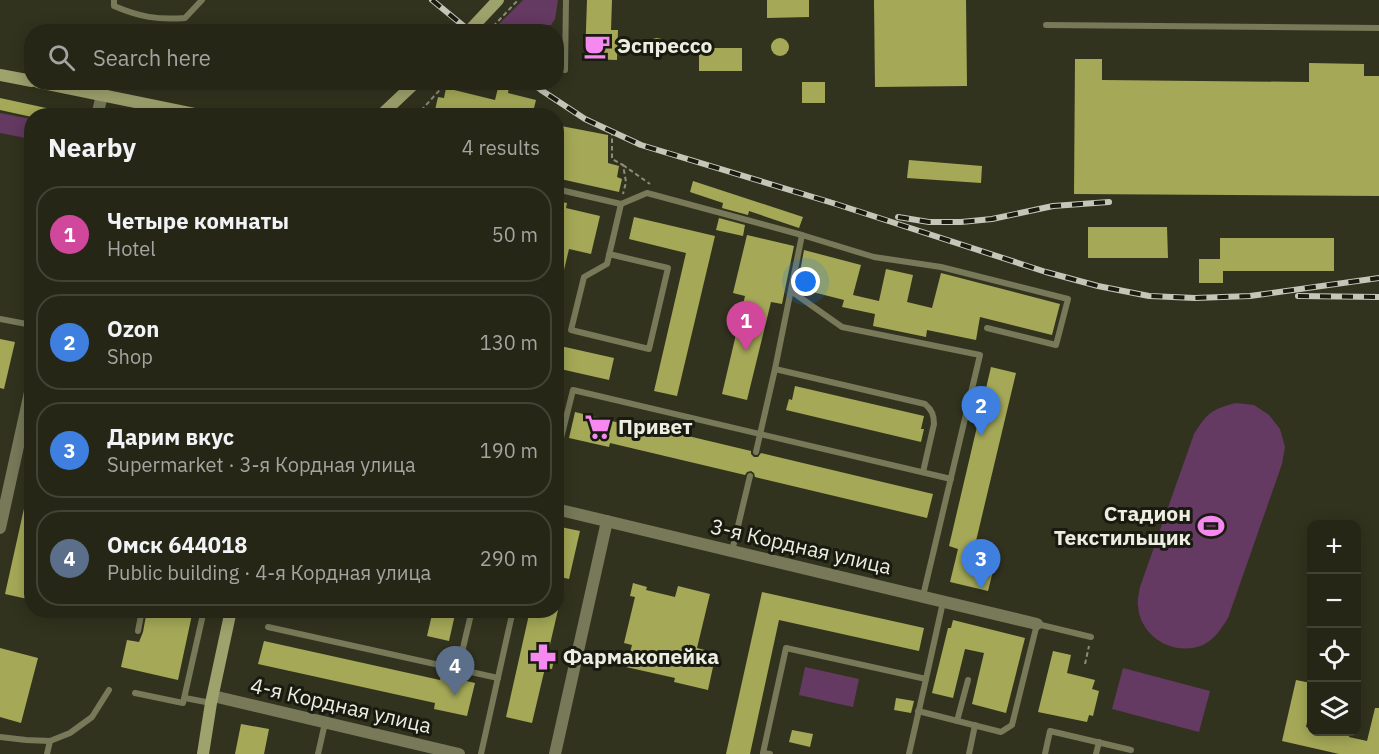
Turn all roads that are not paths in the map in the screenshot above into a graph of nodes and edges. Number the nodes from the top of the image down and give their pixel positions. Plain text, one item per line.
1 (114, 0) edge
2 (202, 0) edge
3 (498, 0) edge
4 (566, 0) edge
5 (476, 24) edge
6 (1046, 25) dead end
7 (1379, 28) edge
8 (565, 70) dead end
9 (0, 75) edge
10 (24, 80) edge
11 (77, 90) edge
12 (408, 90) edge
13 (102, 95) junction
14 (99, 108) edge
15 (165, 108) edge
16 (389, 108) edge
17 (564, 191) edge
18 (621, 204) junction
19 (802, 235) junction
20 (609, 254) junction
21 (791, 291) junction
22 (0, 319) edge
23 (24, 324) edge
24 (987, 328) dead end
25 (776, 369) junction
26 (24, 419) edge
27 (565, 422) joint
28 (564, 426) edge
29 (760, 434) junction
30 (756, 452) dead end
31 (923, 472) junction
32 (750, 476) dead end
33 (951, 479) junction
34 (564, 511) edge
35 (607, 521) junction
36 (0, 528) edge
37 (732, 551) junction
38 (923, 597) junction
39 (943, 601) junction
40 (140, 618) edge
41 (202, 618) edge
42 (229, 618) edge
43 (470, 618) edge
44 (511, 618) edge
45 (1037, 624) junction
46 (268, 627) dead end
47 (138, 631) dead end
48 (1091, 637) road end
49 (458, 669) junction
50 (498, 678) junction
51 (926, 679) junction
52 (968, 680) dead end
53 (109, 690) dead end
54 (135, 693) dead end
55 (185, 698) junction
56 (212, 700) junction
57 (918, 711) junction
58 (957, 721) junction
59 (326, 722) junction
60 (975, 725) junction
61 (0, 737) edge
62 (50, 741) junction
63 (1099, 742) junction
64 (1131, 750) dead end
65 (47, 754) edge
66 (203, 754) edge
67 (318, 754) edge
68 (459, 754) edge
69 (481, 754) edge
70 (555, 754) edge
71 (770, 754) edge
72 (909, 754) edge
73 (969, 754) edge
74 (1045, 754) edge
75 (1096, 754) edge

1 - 2 lane
3 - 5 main road
4 - 8 lane
6 - 7 lane
9 - 10 main road
11 - 13 main road
12 - 16 main road
13 - 14 street
13 - 15 main road
17 - 18 lane
18 - 19 lane
18 - 20 lane
19 - 21 lane
19 - 24 lane
20 - 20 lane
21 - 25 lane
21 - 33 lane
22 - 23 lane
25 - 29 lane
25 - 31 lane
26 - 36 street
27 - 28 lane
27 - 29 lane
29 - 30 lane
29 - 31 lane
31 - 33 lane
32 - 37 lane
33 - 38 lane
34 - 35 street, 3-я Кордная улица
35 - 37 street, 3-я Кордная улица
35 - 70 street
37 - 38 street, 3-я Кордная улица
38 - 39 street, 3-я Кордная улица
39 - 45 street, 3-я Кордная улица
39 - 51 lane
40 - 47 lane
41 - 55 lane
42 - 56 main road
43 - 49 lane
44 - 50 lane
45 - 48 lane
45 - 60 lane
46 - 49 lane
49 - 50 lane
50 - 69 lane
51 - 57 lane
51 - 71 lane
52 - 58 lane
53 - 62 lane
54 - 55 lane
55 - 56 lane
56 - 59 street, 4-я Кордная улица
56 - 66 main road
57 - 58 lane
57 - 72 lane
58 - 60 lane
59 - 67 lane
59 - 68 street, 4-я Кордная улица
60 - 73 lane
61 - 62 lane
62 - 65 lane
63 - 64 lane
63 - 74 lane
63 - 75 lane

